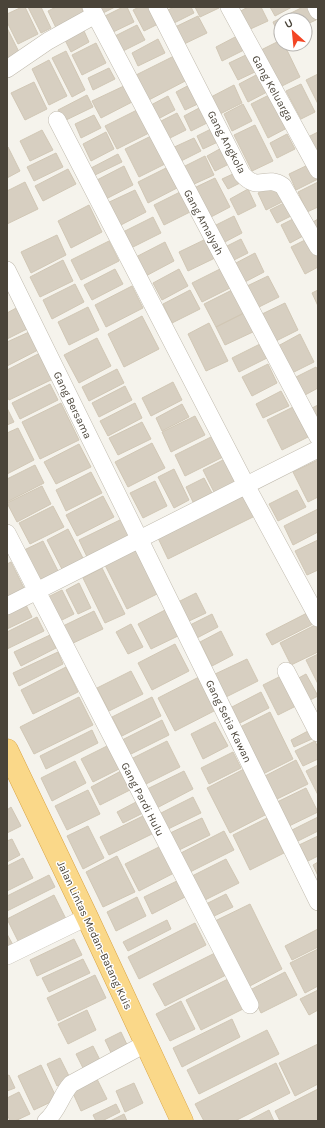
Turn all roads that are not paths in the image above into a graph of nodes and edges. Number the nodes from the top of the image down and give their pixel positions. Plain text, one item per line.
1 (157, 7) edge
2 (229, 7) edge
3 (316, 7) edge
4 (93, 11) edge
5 (318, 12) edge
6 (7, 69) edge
7 (57, 120) dead end
8 (318, 170) edge
9 (318, 247) edge
10 (7, 270) edge
11 (318, 437) edge
12 (318, 449) edge
13 (246, 485) junction
14 (7, 533) edge
15 (140, 540) junction
16 (36, 592) junction
17 (7, 606) edge
18 (318, 618) edge
19 (286, 671) dead end
20 (318, 733) edge
21 (7, 750) edge
22 (318, 902) edge
23 (88, 917) junction
24 (7, 956) edge
25 (250, 1005) dead end
26 (145, 1044) junction
27 (177, 1119) edge
28 (46, 1121) edge

1 - 9 street, Gang Angkola
2 - 8 street, Gang Keluarga
3 - 5 street
4 - 6 street
4 - 11 street, Gang Amalyah
7 - 13 street
10 - 15 street, Gang Bersama
12 - 13 street
13 - 15 street
13 - 18 street
14 - 16 street, Gang Pardi Hulu
15 - 16 street
15 - 22 street, Gang Setia Kawan
16 - 17 street
16 - 25 street, Gang Pardi Hulu
19 - 20 street
21 - 23 highway, Jalan Lintas Medan–Batang Kuis
23 - 24 street
23 - 26 highway, Jalan Lintas Medan–Batang Kuis
26 - 27 highway, Jalan Lintas Medan–Batang Kuis
26 - 28 street

